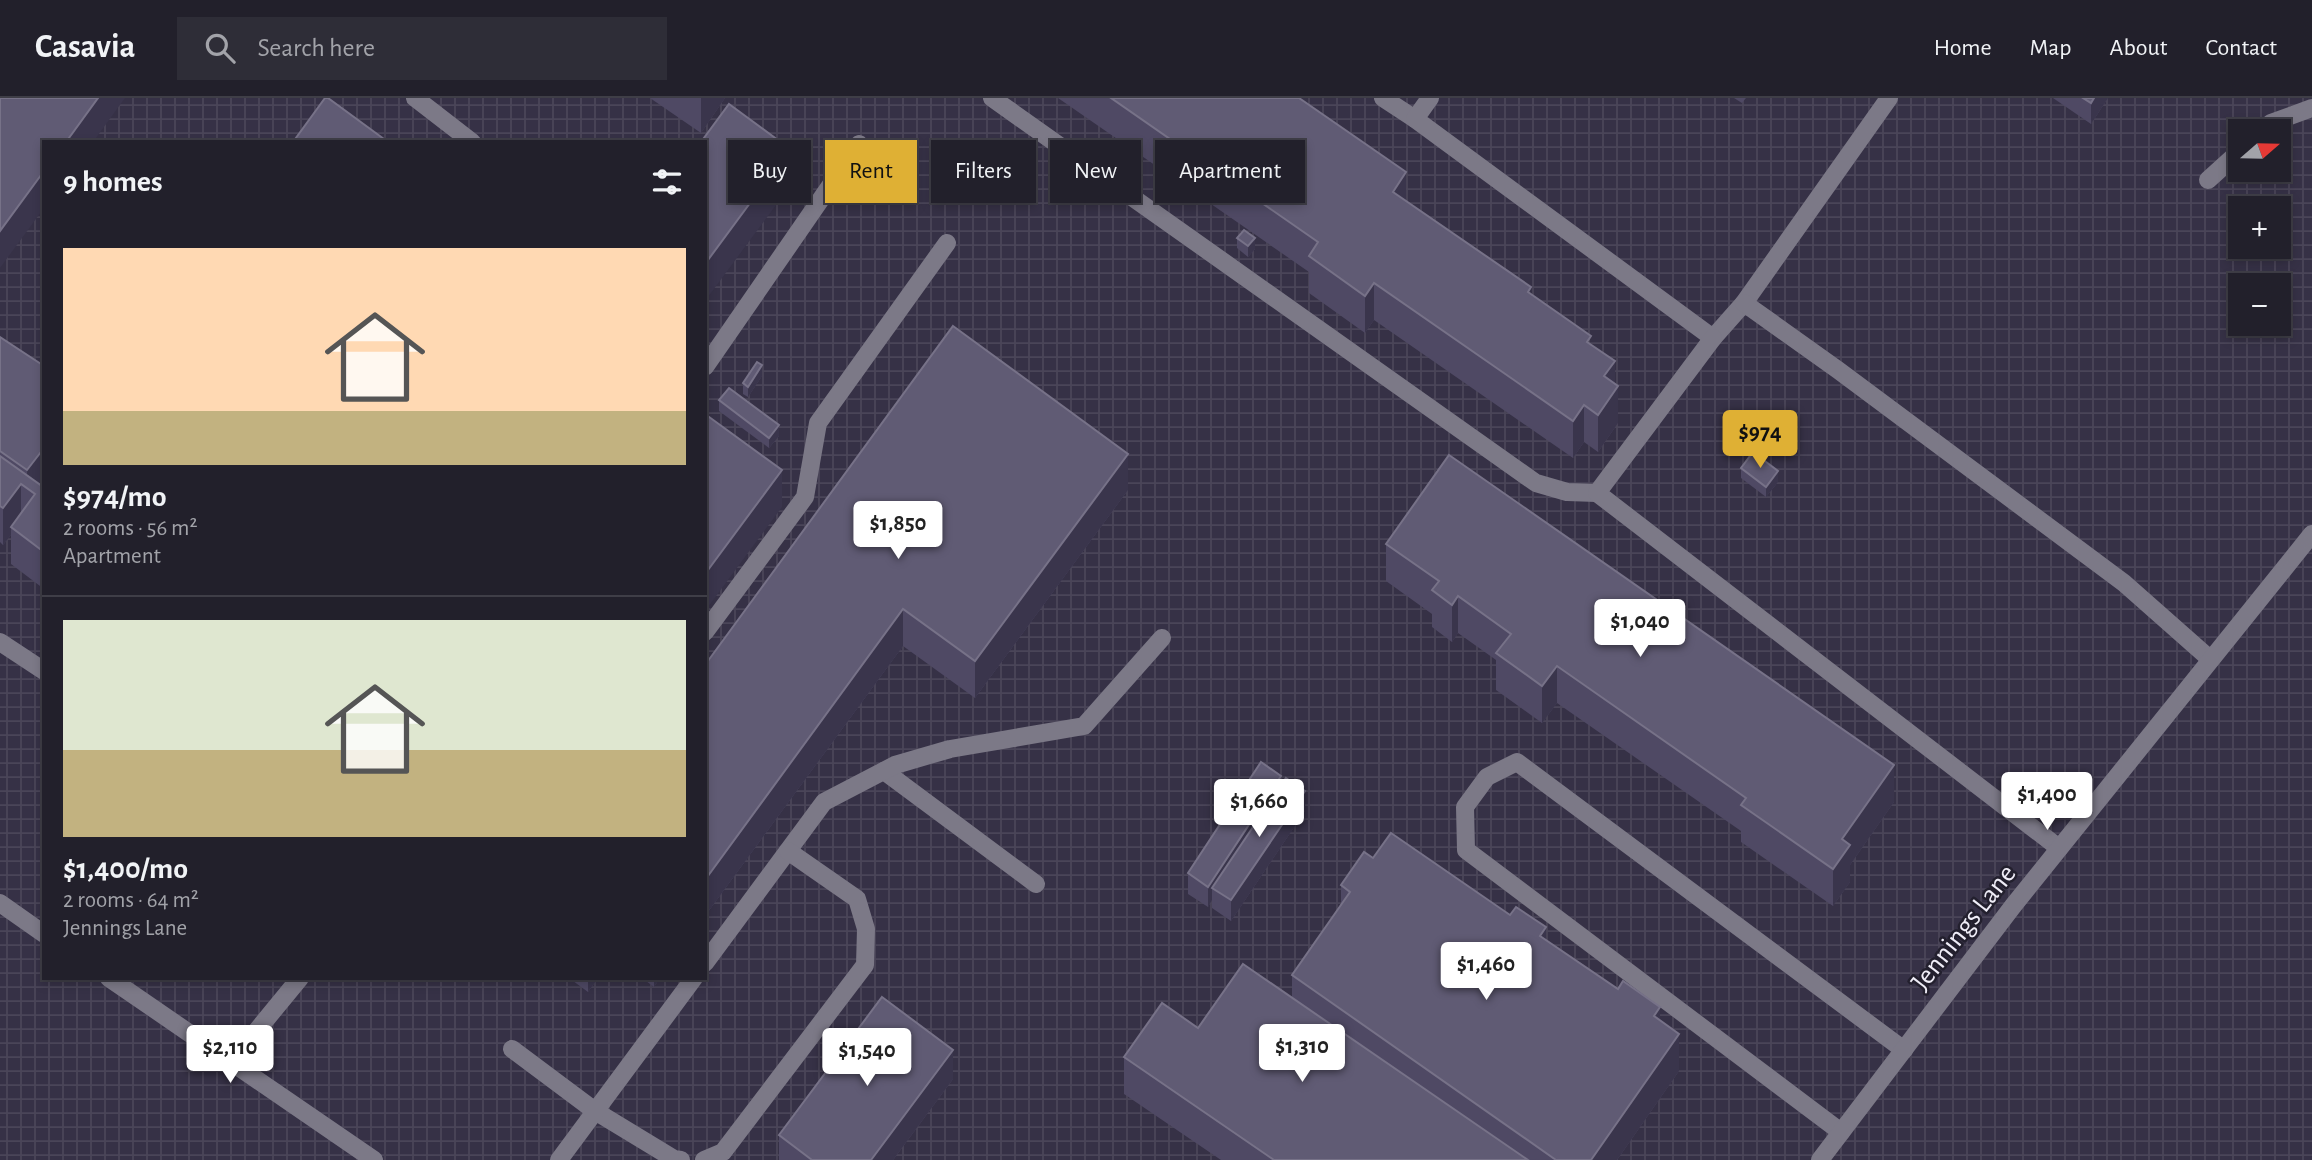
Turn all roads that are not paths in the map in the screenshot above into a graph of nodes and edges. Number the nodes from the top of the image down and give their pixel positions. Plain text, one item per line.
1 (415, 98) edge
2 (992, 98) edge
3 (1383, 98) edge
4 (1430, 98) edge
5 (1889, 98) edge
6 (2312, 108) edge
7 (1415, 119) junction
8 (2282, 119) edge
9 (469, 140) edge
10 (2228, 162) edge
11 (2208, 180) dead end
12 (825, 193) edge
13 (947, 243) dead end
14 (1744, 303) junction
15 (1713, 338) junction
16 (707, 364) edge
17 (1597, 493) junction
18 (2312, 534) edge
19 (707, 629) edge
20 (1162, 638) dead end
21 (0, 642) edge
22 (2210, 659) junction
23 (42, 670) edge
24 (884, 771) junction
25 (2059, 848) junction
26 (788, 851) junction
27 (1036, 884) dead end
28 (0, 903) edge
29 (42, 928) edge
30 (707, 960) edge
31 (112, 980) edge
32 (298, 980) edge
33 (693, 980) edge
34 (512, 1049) dead end
35 (1904, 1050) junction
36 (231, 1062) junction
37 (596, 1111) junction
38 (1841, 1132) junction
39 (374, 1160) edge
40 (559, 1160) edge
41 (681, 1160) edge
42 (704, 1160) edge
43 (1820, 1160) edge

1 - 9 street
2 - 17 street
3 - 7 street
4 - 7 street
5 - 14 street
6 - 8 street
7 - 15 street
10 - 11 street
12 - 16 street
13 - 19 street
14 - 15 street
14 - 22 street
15 - 17 street
17 - 25 street
18 - 22 street, Jennings Lane
20 - 24 street
21 - 23 street
22 - 25 street, Jennings Lane
24 - 26 street
24 - 27 street
25 - 35 street, Jennings Lane
26 - 30 street
26 - 42 street
28 - 29 street
31 - 36 street
32 - 36 street
33 - 37 street
34 - 37 street
35 - 38 street, Jennings Lane
35 - 38 street
36 - 39 street
37 - 40 street
37 - 41 street
38 - 43 street, Jennings Lane

